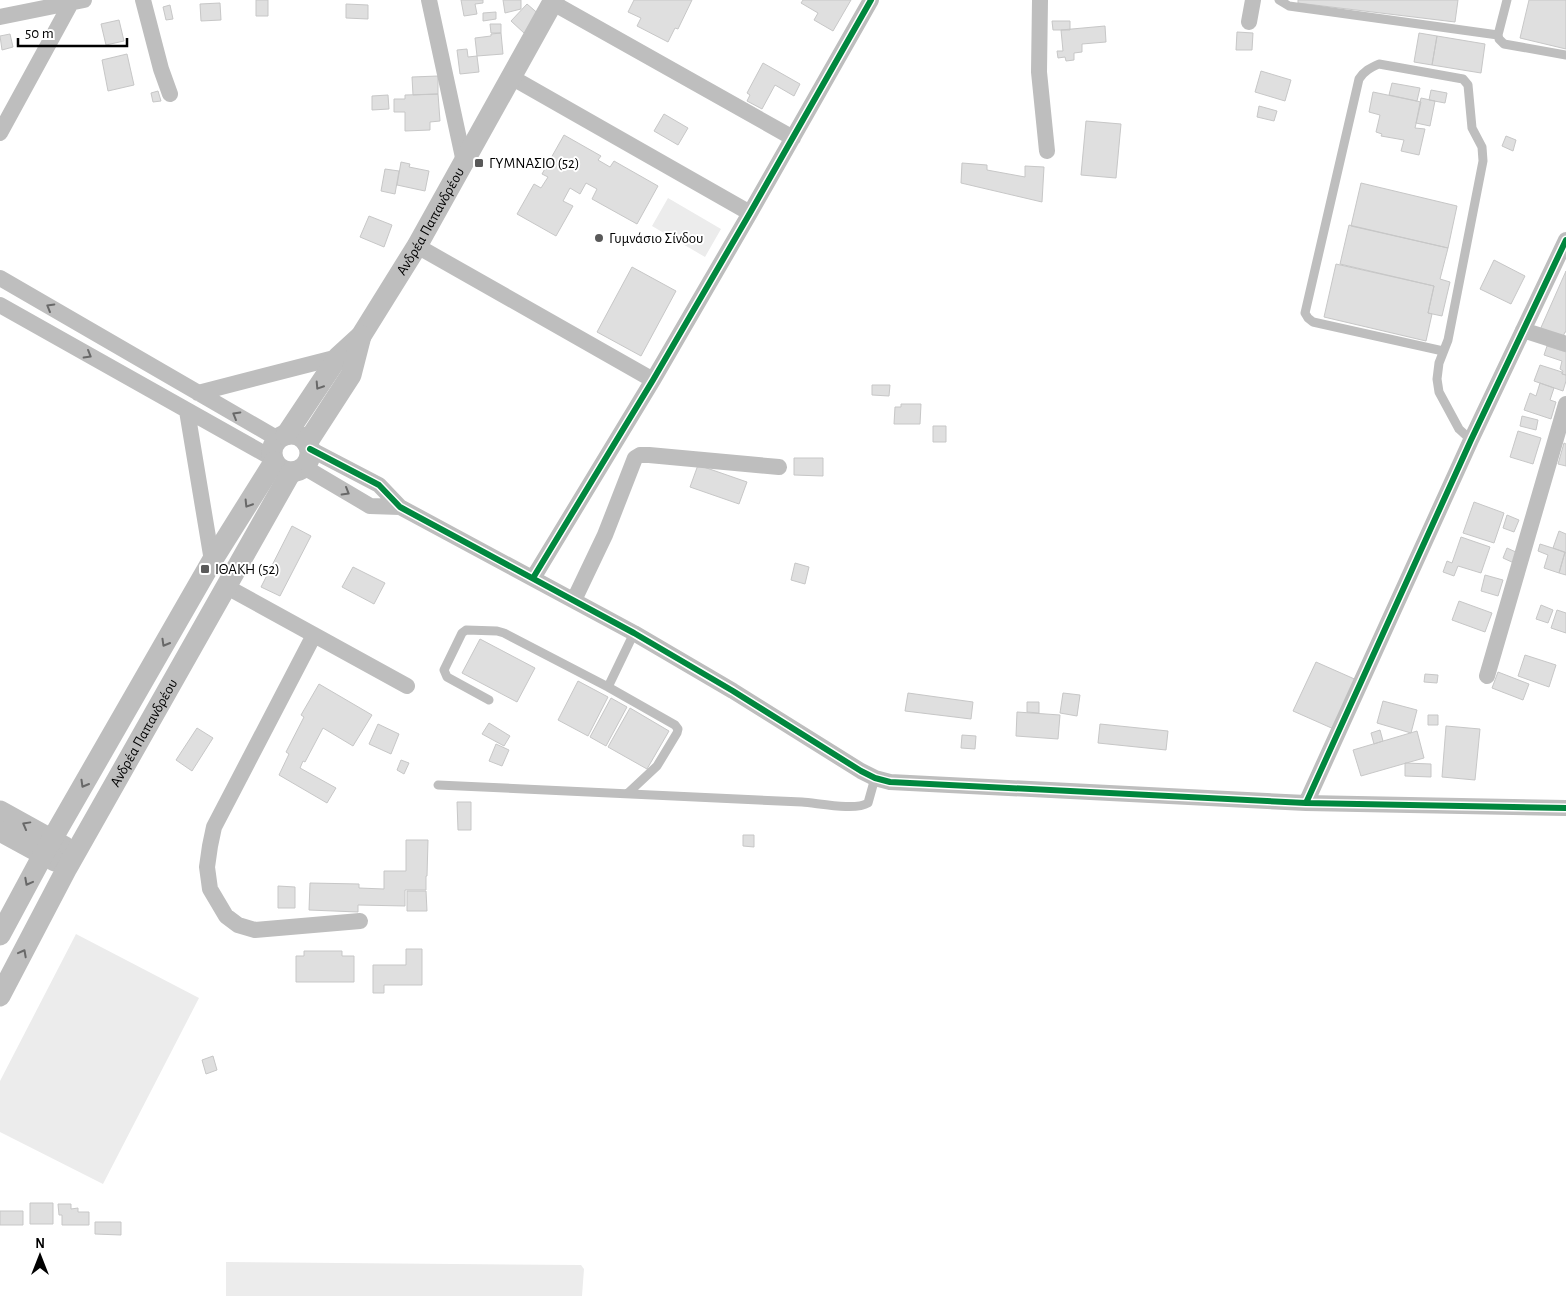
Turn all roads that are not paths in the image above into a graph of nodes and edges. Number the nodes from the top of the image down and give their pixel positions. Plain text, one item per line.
1 (143, 0) edge
2 (429, 0) edge
3 (870, 0) edge
4 (1040, 0) edge
5 (1253, 0) edge
6 (1279, 0) edge
7 (1507, 0) edge
8 (78, 1) edge
9 (554, 1) edge
10 (0, 17) edge
11 (1249, 22) dead end
12 (1498, 35) junction
13 (1566, 55) edge
14 (511, 77) junction
15 (170, 94) dead end
16 (0, 133) edge
17 (793, 138) junction
18 (1047, 151) dead end
19 (464, 162) junction
20 (750, 213) junction
21 (1566, 240) edge
22 (417, 246) junction
23 (0, 278) edge
24 (0, 305) edge
25 (80, 325) junction
26 (1523, 330) junction
27 (361, 336) junction
28 (1566, 344) edge
29 (70, 345) junction
30 (1444, 351) junction
31 (338, 357) junction
32 (654, 380) junction
33 (198, 393) junction
34 (1566, 404) edge
35 (187, 411) junction
36 (1471, 440) junction
37 (290, 453) junction
38 (779, 467) dead end
39 (212, 561) junction
40 (533, 578) junction
41 (227, 586) junction
42 (574, 600) junction
43 (634, 633) junction
44 (314, 635) junction
45 (1487, 676) dead end
46 (407, 686) dead end
47 (608, 687) junction
48 (489, 700) dead end
49 (875, 778) junction
50 (438, 784) dead end
51 (627, 794) junction
52 (1306, 803) junction
53 (1566, 808) edge
54 (0, 811) edge
55 (0, 831) edge
56 (48, 847) junction
57 (71, 861) junction
58 (360, 921) dead end
59 (0, 935) edge
60 (0, 996) edge

1 - 15 street
2 - 19 street
3 - 17 street
4 - 18 street
5 - 11 street
6 - 12 lane
7 - 12 lane
8 - 10 street
8 - 16 street
9 - 14 street, Ανδρέα Παπανδρέου
9 - 17 street
12 - 13 lane
14 - 19 street, Ανδρέα Παπανδρέου
14 - 20 street
17 - 20 street
19 - 22 street, Ανδρέα Παπανδρέου
20 - 32 street
21 - 26 street
22 - 27 street, Ανδρέα Παπανδρέου
22 - 32 street
25 -> 23 street
24 - 29 street
25 - 29 street
25 - 33 street
26 - 28 street
26 - 36 street
27 - 31 street, Ανδρέα Παπανδρέου
27 - 37 street, Ανδρέα Παπανδρέου
29 -> 35 street
30 - 30 lane
30 - 36 lane
31 - 33 street
31 -> 37 street, Ανδρέα Παπανδρέου
32 - 40 street
37 -> 33 street
34 - 45 street
35 - 37 street
35 - 39 street
36 - 52 street
37 -> 39 street, Ανδρέα Παπανδρέου
37 - 40 street
37 - 41 street, Ανδρέα Παπανδρέου
38 - 42 street
39 -> 56 street, Ανδρέα Παπανδρέου
40 - 42 street
41 - 44 street
41 - 57 street, Ανδρέα Παπανδρέου
42 - 43 street
43 - 47 lane
43 - 49 street
44 - 46 street
44 - 58 street
47 - 48 lane
47 - 51 lane
49 - 51 lane
49 - 52 street
50 - 51 lane
52 - 53 street
56 -> 54 street
55 - 56 street
56 - 57 street
56 -> 59 street, Ανδρέα Παπανδρέου
60 -> 57 street, Ανδρέα Παπανδρέου

